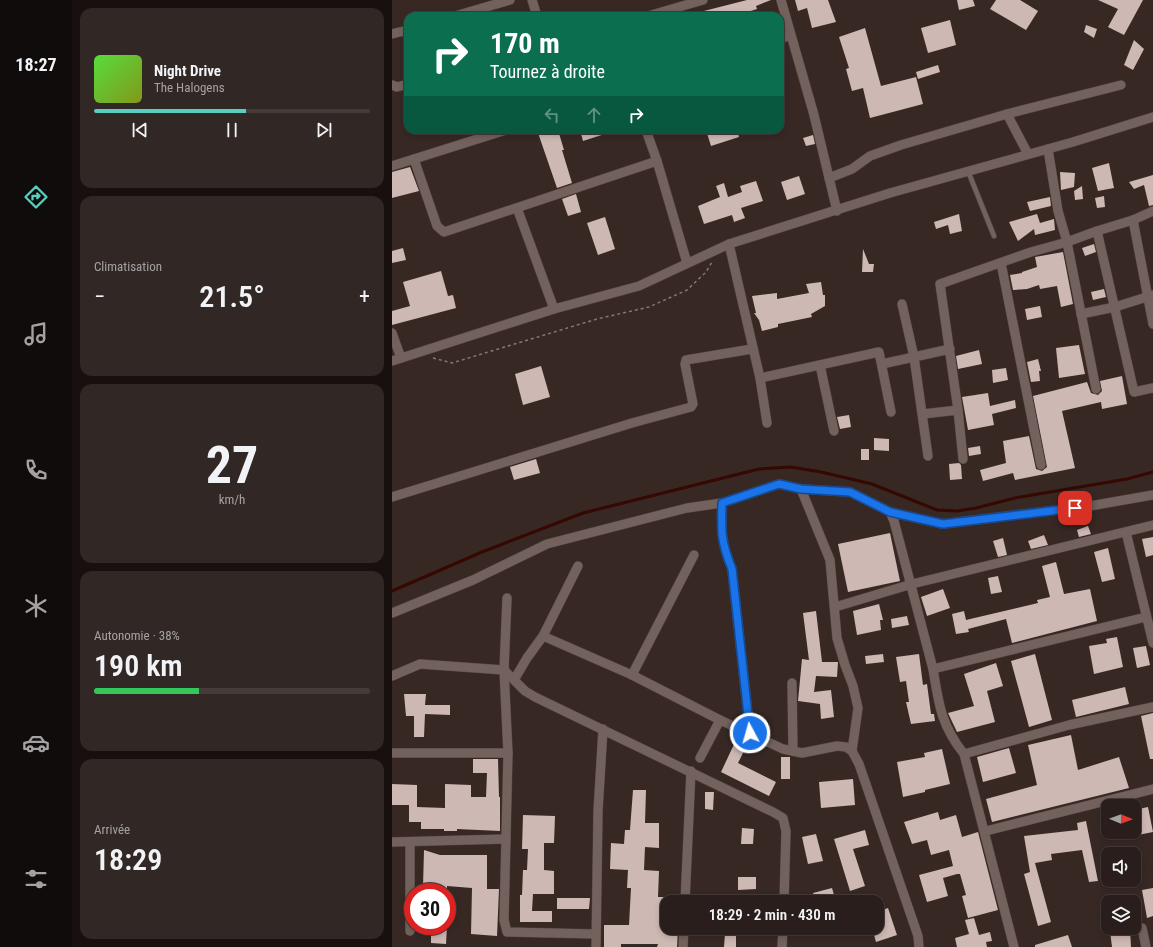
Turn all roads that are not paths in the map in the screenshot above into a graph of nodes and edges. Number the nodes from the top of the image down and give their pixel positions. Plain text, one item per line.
1 (510, 0) edge
2 (532, 0) edge
3 (703, 0) edge
4 (781, 0) edge
5 (469, 12) edge
6 (536, 12) edge
7 (662, 12) edge
8 (404, 31) edge
9 (392, 34) edge
10 (790, 35) junction
11 (784, 37) edge
12 (392, 85) edge
13 (404, 85) edge
14 (1121, 85) dead end
15 (1007, 114) junction
16 (1153, 117) edge
17 (493, 134) edge
18 (648, 134) edge
19 (1048, 149) junction
20 (1028, 154) junction
21 (414, 159) junction
22 (658, 162) junction
23 (392, 166) edge
24 (968, 171) junction
25 (829, 178) junction
26 (517, 208) junction
27 (837, 210) junction
28 (1153, 211) edge
29 (1132, 220) junction
30 (1097, 231) junction
31 (994, 236) dead end
32 (1067, 242) junction
33 (725, 245) junction
34 (687, 263) junction
35 (1001, 263) junction
36 (1150, 296) edge
37 (902, 304) dead end
38 (1115, 307) junction
39 (554, 309) junction
40 (1081, 314) junction
41 (1153, 324) edge
42 (392, 333) edge
43 (752, 349) junction
44 (950, 349) junction
45 (914, 357) junction
46 (397, 359) edge
47 (882, 364) junction
48 (820, 365) junction
49 (760, 378) junction
50 (1153, 388) edge
51 (1096, 389) dead end
52 (958, 410) junction
53 (891, 412) dead end
54 (923, 414) junction
55 (767, 423) dead end
56 (834, 431) dead end
57 (928, 456) dead end
58 (963, 459) dead end
59 (1041, 465) dead end
60 (801, 489) junction
61 (1153, 494) edge
62 (392, 498) edge
63 (722, 503) junction
64 (890, 512) junction
65 (1153, 525) edge
66 (1126, 532) junction
67 (694, 555) dead end
68 (578, 566) dead end
69 (912, 584) junction
70 (507, 598) dead end
71 (835, 607) junction
72 (392, 613) edge
73 (1146, 617) junction
74 (543, 636) junction
75 (1153, 643) edge
76 (932, 669) junction
77 (504, 670) junction
78 (632, 675) junction
79 (392, 676) edge
80 (514, 680) junction
81 (792, 683) dead end
82 (1153, 707) edge
83 (720, 720) junction
84 (603, 729) junction
85 (750, 733) junction
86 (793, 751) junction
87 (852, 751) junction
88 (392, 753) edge
89 (508, 753) junction
90 (964, 754) junction
91 (700, 758) dead end
92 (691, 771) junction
93 (1153, 789) edge
94 (986, 831) junction
95 (506, 839) junction
96 (392, 842) edge
97 (410, 842) junction
98 (410, 883) edge
99 (685, 895) edge
100 (784, 895) edge
101 (1142, 928) dead end
102 (595, 934) junction
103 (684, 935) edge
104 (783, 935) edge
105 (596, 947) edge
106 (683, 947) edge
107 (782, 947) edge
108 (920, 947) edge
109 (1014, 947) edge
110 (1146, 947) edge

1 - 5 street
2 - 6 street
3 - 7 street
4 - 10 street
8 - 9 street
10 - 11 street
10 - 25 street
12 - 13 street
14 - 15 street
15 - 20 street
15 - 25 street
16 - 19 street
17 - 21 street
18 - 22 street
19 - 20 street
19 - 32 street
20 - 24 street
21 - 23 street
21 - 26 street
22 - 26 street
22 - 34 street
24 - 27 street
24 - 31 lane
25 - 27 street
26 - 39 street
27 - 33 street
28 - 29 street
29 - 30 street
29 - 36 street
30 - 32 street
30 - 38 street
32 - 35 street
32 - 40 street
33 - 34 street
33 - 43 street
34 - 39 street
35 - 44 street
35 - 59 street
36 - 38 street
36 - 41 street
37 - 45 street
38 - 40 street
38 - 50 street
39 - 46 street
40 - 51 street
42 - 46 street
43 - 49 street
43 - 62 street
44 - 45 street
44 - 52 street
45 - 47 street
45 - 54 street
47 - 48 street
47 - 53 street
48 - 49 street
48 - 56 street
49 - 55 street
52 - 54 street
52 - 58 street
54 - 57 street
60 - 63 street
60 - 64 street
60 - 71 street
61 - 64 street
63 - 72 street
63 - 85 street
64 - 69 street
65 - 66 street
66 - 69 street
66 - 73 street
67 - 78 street
68 - 74 street
69 - 71 street
69 - 76 street
70 - 77 street
71 - 87 street
73 - 75 street
73 - 76 street
74 - 78 street
74 - 80 street
76 - 90 street
77 - 79 street
77 - 80 street
77 - 89 street
78 - 83 street
80 - 84 street
81 - 86 street
82 - 90 street
83 - 85 street
83 - 91 street
84 - 92 street
84 - 102 street
85 - 86 street
86 - 87 street
87 - 108 street
88 - 89 street
89 - 95 street
90 - 94 street
92 - 99 street
92 - 100 street
93 - 94 street
94 - 109 street
95 - 97 street
95 - 102 street
96 - 97 street
97 - 98 street
101 - 110 street
102 - 105 street
103 - 106 street
104 - 107 street

